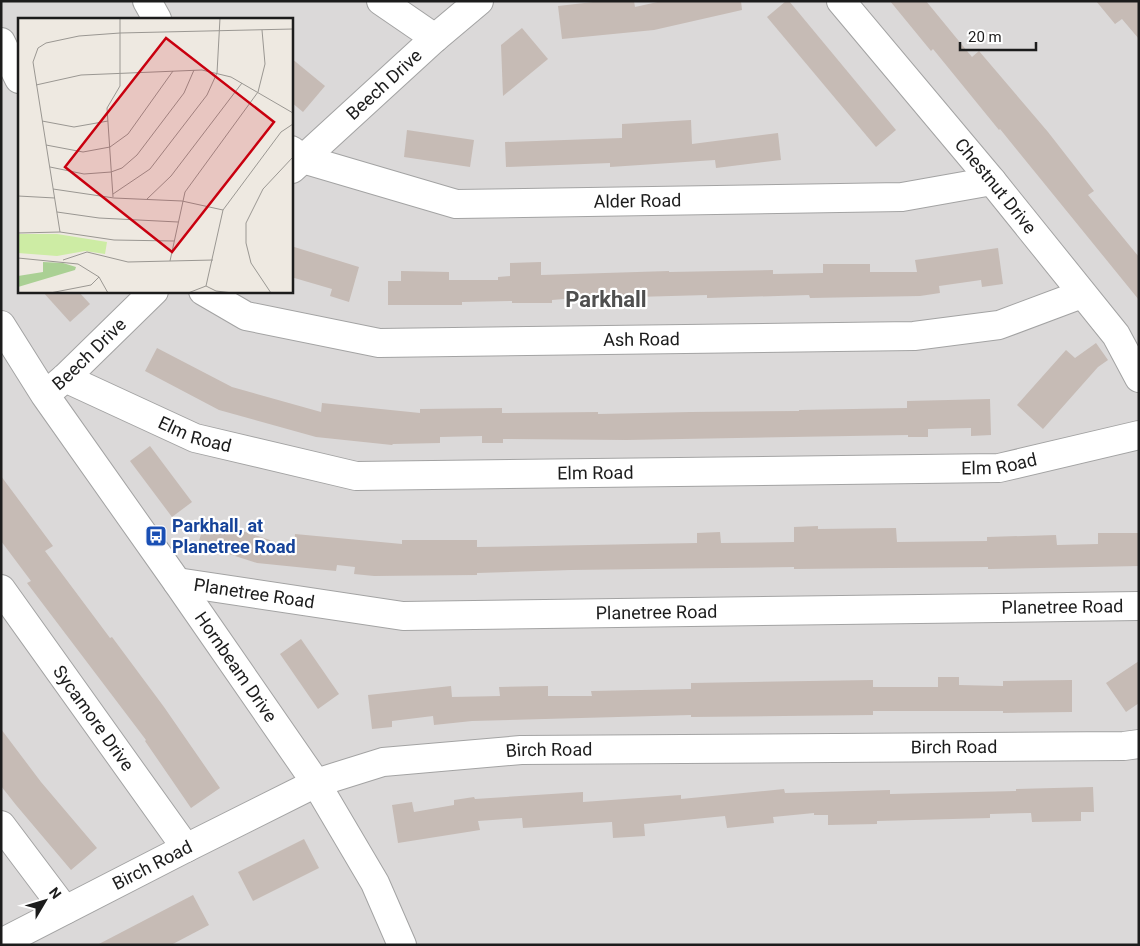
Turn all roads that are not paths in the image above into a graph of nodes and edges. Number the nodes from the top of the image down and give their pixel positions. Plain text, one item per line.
1 (148, 1) edge
2 (382, 1) edge
3 (479, 1) edge
4 (841, 1) edge
5 (156, 18) edge
6 (435, 38) junction
7 (1, 42) edge
8 (18, 77) edge
9 (295, 159) edge
10 (992, 181) junction
11 (153, 292) edge
12 (204, 292) edge
13 (1082, 294) junction
14 (1, 325) edge
15 (65, 378) junction
16 (1139, 378) edge
17 (45, 395) junction
18 (1139, 435) edge
19 (177, 582) junction
20 (1, 590) edge
21 (1139, 606) edge
22 (1139, 744) edge
23 (316, 783) junction
24 (1, 825) edge
25 (186, 848) junction
26 (65, 910) junction
27 (1, 943) edge
28 (402, 945) edge

1 - 5 street
2 - 6 street
3 - 6 street, Beech Drive
4 - 10 street, Chestnut Drive
6 - 9 street, Beech Drive
7 - 8 street
9 - 10 street, Alder Road
10 - 13 street, Chestnut Drive
11 - 15 street, Beech Drive
12 - 13 street, Ash Road
13 - 16 street, Chestnut Drive
14 - 17 street, Hornbeam Drive
15 - 17 street, Beech Drive
15 - 18 street, Elm Road
17 - 19 street, Hornbeam Drive
19 - 21 street, Planetree Road
19 - 23 street, Hornbeam Drive
20 - 25 street, Sycamore Drive
22 - 23 street, Birch Road
23 - 25 street, Birch Road
23 - 28 street, Hornbeam Drive
24 - 26 street
25 - 26 street, Birch Road
26 - 27 street, Birch Road

